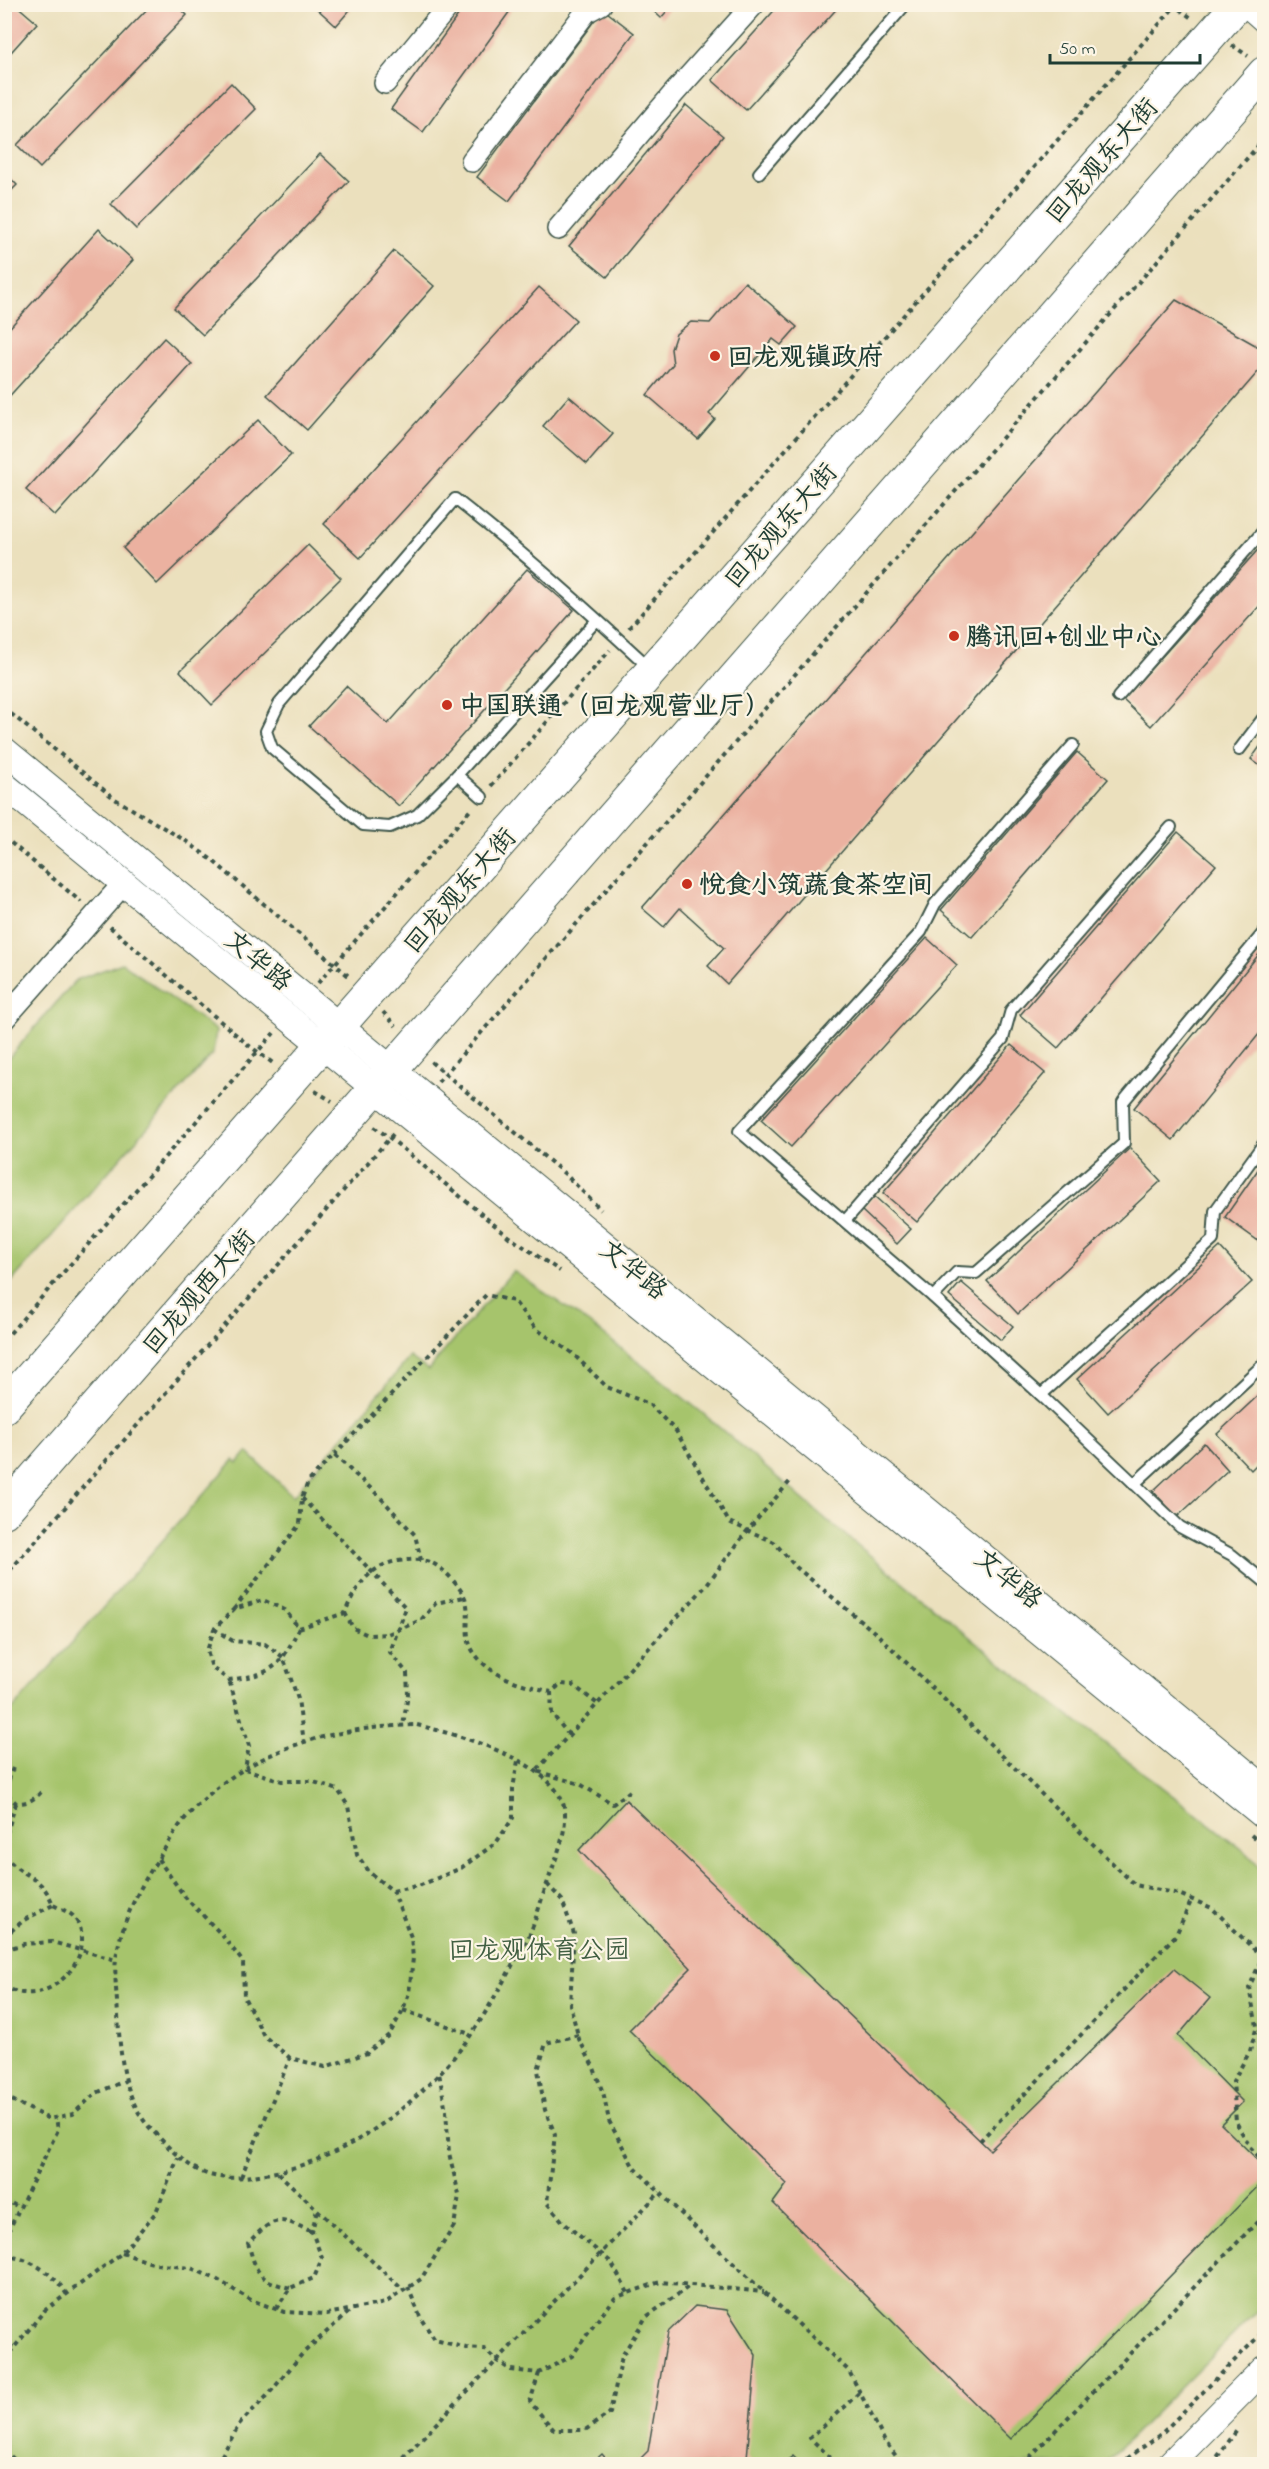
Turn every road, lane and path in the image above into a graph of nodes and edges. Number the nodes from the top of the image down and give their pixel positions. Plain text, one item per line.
1 (450, 4) edge
2 (601, 4) edge
3 (754, 4) edge
4 (906, 4) edge
5 (1177, 4) edge
6 (1238, 4) edge
7 (1247, 4) edge
8 (1264, 19) edge
9 (1264, 74) edge
10 (385, 83) dead end
11 (1264, 139) edge
12 (472, 162) dead end
13 (759, 173) dead end
14 (558, 229) dead end
15 (1264, 530) edge
16 (597, 620) junction
17 (619, 640) junction
18 (652, 670) junction
19 (1118, 697) dead end
20 (4, 708) edge
21 (1264, 717) edge
22 (1073, 745) dead end
23 (4, 750) edge
24 (1239, 750) dead end
25 (457, 774) junction
26 (4, 785) edge
27 (482, 797) junction
28 (1171, 827) dead end
29 (4, 837) edge
30 (124, 883) junction
31 (96, 915) junction
32 (1264, 932) edge
33 (324, 954) dead end
34 (344, 954) dead end
35 (4, 1020) edge
36 (331, 1036) junction
37 (247, 1044) dead end
38 (463, 1054) dead end
39 (252, 1058) dead end
40 (384, 1079) junction
41 (1264, 1143) edge
42 (369, 1160) dead end
43 (845, 1221) junction
44 (933, 1297) junction
45 (4, 1340) edge
46 (1264, 1364) edge
47 (1041, 1395) junction
48 (4, 1407) edge
49 (334, 1455) junction
50 (792, 1479) dead end
51 (1134, 1484) junction
52 (302, 1498) junction
53 (4, 1512) edge
54 (747, 1531) junction
55 (421, 1560) junction
56 (371, 1571) junction
57 (4, 1577) edge
58 (1264, 1581) edge
59 (464, 1597) junction
60 (234, 1609) junction
61 (345, 1613) junction
62 (299, 1628) junction
63 (214, 1629) junction
64 (398, 1630) junction
65 (283, 1657) junction
66 (229, 1680) junction
67 (551, 1692) junction
68 (599, 1705) junction
69 (403, 1726) junction
70 (569, 1736) junction
71 (304, 1742) junction
72 (518, 1761) junction
73 (13, 1768) dead end
74 (245, 1769) junction
75 (536, 1771) junction
76 (1264, 1788) edge
77 (630, 1791) dead end
78 (41, 1792) dead end
79 (16, 1803) junction
80 (1264, 1816) edge
81 (4, 1842) edge
82 (4, 1855) edge
83 (158, 1859) junction
84 (546, 1884) junction
85 (393, 1890) junction
86 (1192, 1899) junction
87 (53, 1905) junction
88 (4, 1937) edge
89 (4, 1950) edge
90 (80, 1951) junction
91 (1264, 1956) edge
92 (116, 1960) junction
93 (4, 1986) edge
94 (403, 2010) junction
95 (470, 2034) junction
96 (578, 2035) junction
97 (290, 2058) junction
98 (439, 2073) junction
99 (126, 2081) junction
100 (4, 2096) edge
101 (56, 2117) junction
102 (980, 2140) dead end
103 (178, 2158) junction
104 (1264, 2162) edge
105 (277, 2172) junction
106 (241, 2178) junction
107 (660, 2193) junction
108 (4, 2199) edge
109 (20, 2208) junction
110 (317, 2210) junction
111 (1264, 2215) edge
112 (312, 2232) junction
113 (4, 2240) edge
114 (122, 2253) junction
115 (601, 2253) junction
116 (4, 2256) edge
117 (692, 2285) junction
118 (290, 2288) junction
119 (405, 2289) junction
120 (764, 2292) junction
121 (628, 2293) junction
122 (67, 2295) junction
123 (276, 2309) junction
124 (352, 2310) junction
125 (1264, 2331) edge
126 (4, 2342) edge
127 (13, 2347) junction
128 (4, 2360) edge
129 (497, 2361) junction
130 (1264, 2369) edge
131 (539, 2373) junction
132 (860, 2392) junction
133 (1243, 2423) dead end
134 (4, 2450) edge
135 (1208, 2463) edge
136 (19, 2464) edge
137 (217, 2464) edge
138 (397, 2464) edge
139 (837, 2464) edge
140 (902, 2464) edge
141 (1023, 2464) edge
142 (1120, 2464) edge
143 (1170, 2464) edge

1 - 10 street
2 - 12 street
3 - 14 street
4 - 13 lane
5 - 17 path
6 - 18 main road, 回龙观东大街
7 - 8 street
9 - 40 main road
11 - 38 path
15 - 19 lane
16 - 17 lane
16 - 25 lane
16 - 25 lane
17 - 18 lane
17 - 27 path
18 - 36 main road, 回龙观东大街
20 - 33 path
21 - 24 lane
22 - 43 lane
23 - 36 street, 文华路
25 - 27 lane
26 - 30 street, 文华路
27 - 34 path
28 - 43 lane
29 - 31 path
30 - 31 street
30 - 36 street, 文华路
31 - 35 street
31 - 37 path
32 - 44 lane
36 - 40 street, 文华路
36 - 48 main road
39 - 45 path
40 - 53 main road, 回龙观西大街
40 - 76 street, 文华路
40 - 80 street, 文华路
41 - 47 lane
42 - 57 path
43 - 44 lane
44 - 47 lane
46 - 51 lane
47 - 51 lane
49 - 52 path
49 - 54 path
49 - 55 path
50 - 54 path
51 - 58 lane
52 - 56 path
52 - 60 path
54 - 68 path
54 - 86 path
55 - 56 path
55 - 59 path
56 - 61 path
56 - 64 path
59 - 64 path
59 - 67 path
60 - 62 path
60 - 63 path
61 - 62 path
61 - 64 path
62 - 65 path
63 - 65 path
63 - 66 path
64 - 69 path
65 - 66 path
65 - 71 path
66 - 74 path
67 - 68 path
67 - 70 path
68 - 70 path
69 - 71 path
69 - 72 path
70 - 75 path
71 - 74 path
72 - 75 path
72 - 85 path
73 - 79 path
74 - 83 path
74 - 85 path
75 - 77 path
75 - 84 path
78 - 79 path
79 - 81 path
82 - 87 path
83 - 92 path
83 - 97 path
84 - 95 path
84 - 96 path
85 - 94 path
86 - 91 path
86 - 102 path
87 - 88 path
87 - 90 path
89 - 90 path
90 - 92 path
90 - 93 path
91 - 104 path
92 - 99 path
94 - 95 path
94 - 97 path
95 - 98 path
96 - 107 path
96 - 115 path
97 - 106 path
98 - 105 path
98 - 119 path
99 - 101 path
99 - 103 path
100 - 101 path
101 - 109 path
103 - 106 path
103 - 114 path
105 - 106 path
105 - 110 path
107 - 115 path
107 - 120 path
108 - 109 path
109 - 113 path
110 - 112 path
110 - 119 path
111 - 141 path
112 - 118 path
112 - 118 path
114 - 122 path
114 - 123 path
115 - 121 path
115 - 129 path
116 - 122 path
117 - 120 path
117 - 121 path
117 - 131 path
118 - 123 path
119 - 124 path
119 - 129 path
120 - 132 path
121 - 131 path
122 - 127 path
123 - 124 path
124 - 137 path
125 - 142 path
126 - 127 path
127 - 128 path
129 - 131 path
129 - 138 path
130 - 143 street
132 - 139 path
132 - 140 path
133 - 135 path
134 - 136 path

